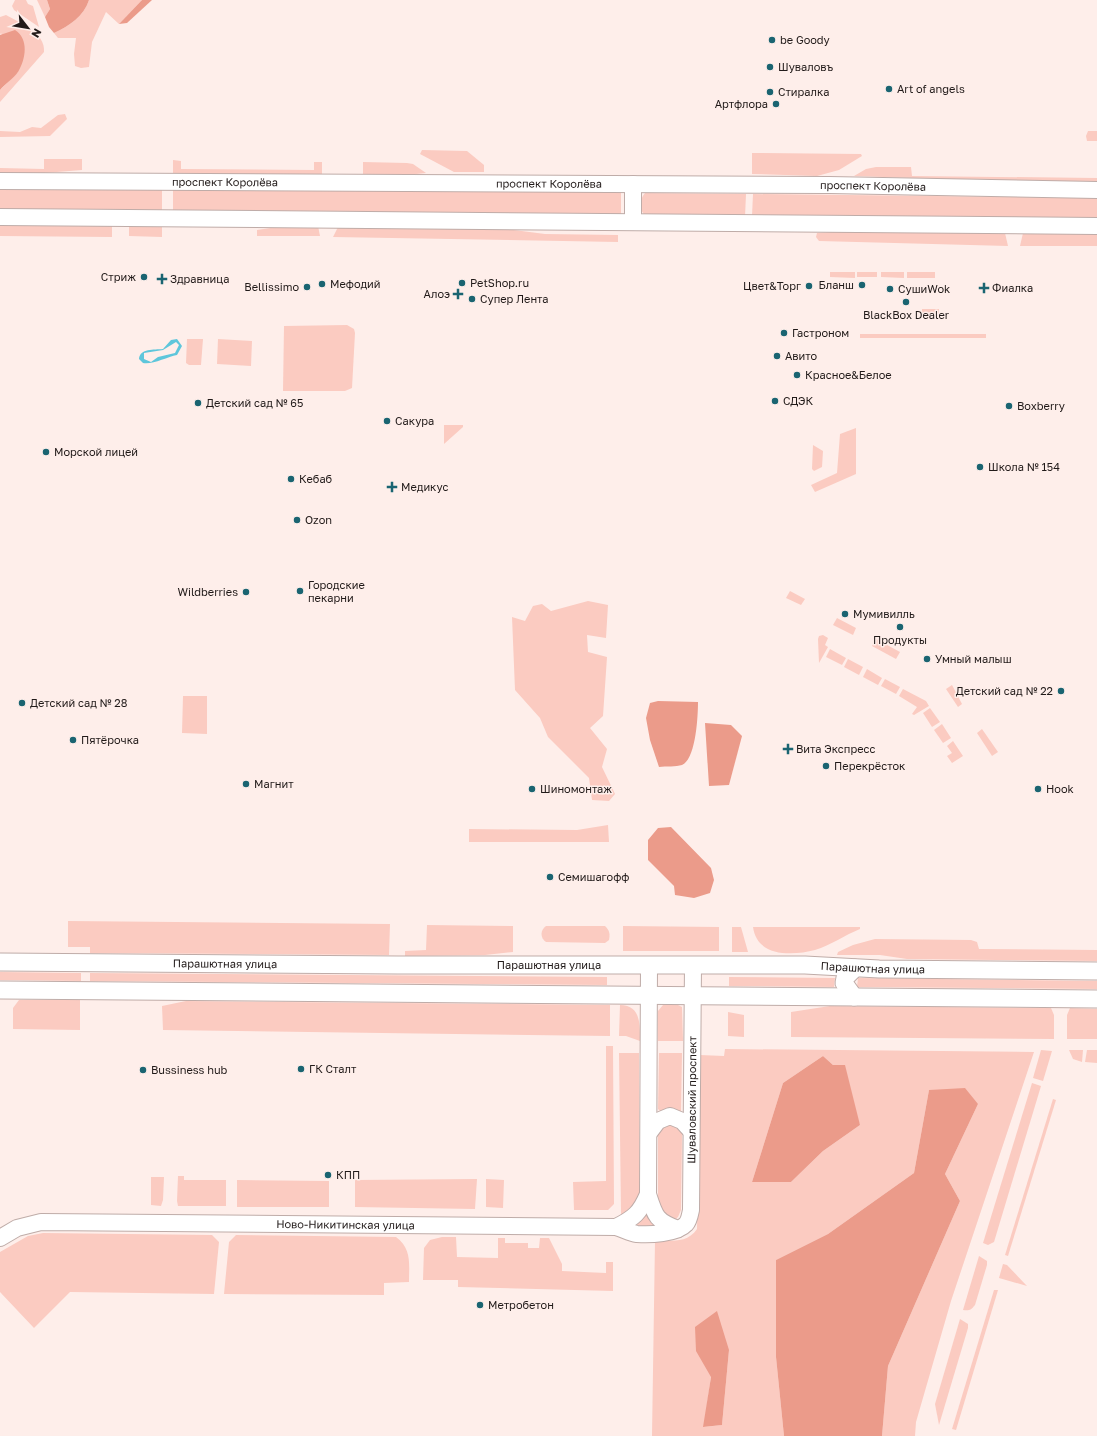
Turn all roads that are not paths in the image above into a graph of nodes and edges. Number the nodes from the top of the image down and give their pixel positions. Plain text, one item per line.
1 (0, 181) edge
2 (633, 184) junction
3 (1097, 190) edge
4 (0, 217) edge
5 (633, 222) junction
6 (1097, 226) edge
7 (0, 962) edge
8 (649, 966) junction
9 (693, 966) junction
10 (855, 968) junction
11 (1097, 971) edge
12 (0, 990) edge
13 (649, 996) junction
14 (692, 996) junction
15 (854, 997) junction
16 (1097, 998) edge
17 (691, 1131) junction
18 (648, 1133) junction
19 (648, 1194) junction
20 (616, 1227) junction
21 (678, 1229) junction
22 (0, 1238) edge

1 - 2 street, проспект Королёва
2 - 3 street, проспект Королёва
2 - 5 street
4 - 5 street
5 - 6 street
7 - 8 main road, Парашютная улица
8 - 9 main road, Парашютная улица
8 - 13 street
9 - 10 main road, Парашютная улица
9 - 14 street, Шуваловский проспект
10 - 11 main road, Парашютная улица
10 - 15 main road
12 - 13 main road
13 - 14 main road
13 - 18 street
14 - 15 main road
14 - 17 street, Шуваловский проспект
15 - 16 main road
17 - 18 street
17 - 21 street, Шуваловский проспект
18 - 19 street
19 - 20 street
19 - 21 street
20 - 21 street, Ново-Никитинская улица
20 - 22 street, Ново-Никитинская улица

